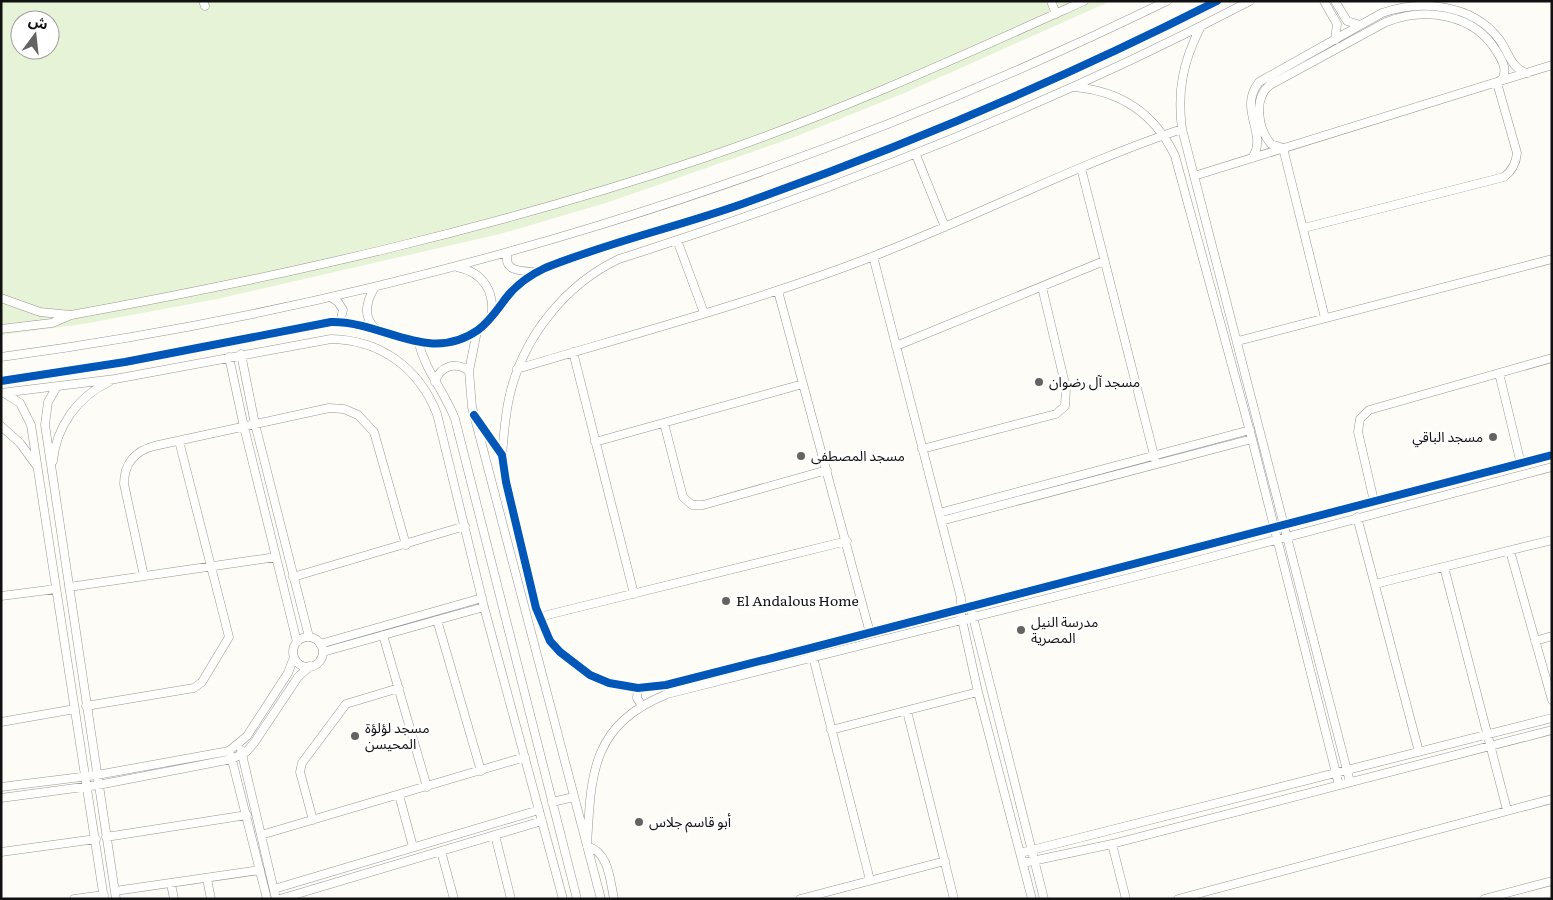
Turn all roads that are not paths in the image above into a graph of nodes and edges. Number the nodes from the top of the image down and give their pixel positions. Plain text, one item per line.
1 (1051, 1) edge
2 (1084, 1) edge
3 (1167, 1) edge
4 (1217, 1) edge
5 (1250, 1) edge
6 (1324, 1) edge
7 (1335, 1) edge
8 (1056, 14) junction
9 (1360, 26) junction
10 (1200, 28) junction
11 (1335, 40) junction
12 (1552, 65) edge
13 (1528, 73) junction
14 (1497, 83) junction
15 (1072, 87) junction
16 (1182, 129) junction
17 (1163, 135) junction
18 (1283, 148) junction
19 (916, 155) junction
20 (1252, 158) junction
21 (1081, 168) junction
22 (1194, 176) junction
23 (946, 227) junction
24 (1304, 228) junction
25 (677, 240) junction
26 (508, 253) junction
27 (873, 256) junction
28 (1551, 260) edge
29 (1104, 261) junction
30 (455, 267) junction
31 (1552, 268) edge
32 (536, 272) junction
33 (375, 287) junction
34 (1042, 287) junction
35 (778, 290) junction
36 (1, 298) edge
37 (332, 298) junction
38 (1229, 308) junction
39 (1217, 311) junction
40 (40, 312) junction
41 (704, 313) junction
42 (71, 315) junction
43 (491, 318) junction
44 (1326, 318) junction
45 (340, 322) junction
46 (40, 325) junction
47 (375, 328) junction
48 (1, 330) edge
49 (477, 331) junction
50 (1238, 341) junction
51 (419, 344) junction
52 (896, 346) junction
53 (573, 352) junction
54 (241, 354) junction
55 (1, 357) edge
56 (229, 357) junction
57 (1552, 358) edge
58 (517, 369) junction
59 (469, 371) junction
60 (1499, 373) junction
61 (115, 379) junction
62 (1, 381) edge
63 (435, 382) junction
64 (803, 384) junction
65 (56, 388) junction
66 (3, 393) edge
67 (474, 415) junction
68 (45, 419) junction
69 (30, 420) junction
70 (664, 423) junction
71 (255, 424) junction
72 (1, 426) edge
73 (244, 427) junction
74 (1250, 430) junction
75 (1252, 439) junction
76 (180, 441) junction
77 (595, 442) junction
78 (922, 449) junction
79 (502, 454) junction
80 (1154, 456) junction
81 (1552, 456) edge
82 (1534, 460) junction
83 (1521, 464) junction
84 (1156, 465) junction
85 (1552, 467) edge
86 (38, 468) junction
87 (53, 470) junction
88 (827, 470) junction
89 (1537, 471) junction
90 (1374, 501) junction
91 (939, 513) junction
92 (1357, 517) junction
93 (941, 521) junction
94 (465, 526) junction
95 (1285, 526) junction
96 (1273, 529) junction
97 (1288, 536) junction
98 (1275, 540) junction
99 (1552, 540) edge
100 (847, 541) junction
101 (406, 545) junction
102 (1510, 551) junction
103 (276, 557) junction
104 (212, 566) junction
105 (1444, 567) junction
106 (280, 573) junction
107 (292, 574) junction
108 (144, 576) junction
109 (1375, 584) junction
110 (69, 587) junction
111 (56, 589) junction
112 (634, 594) junction
113 (1, 596) edge
114 (961, 598) junction
115 (483, 603) junction
116 (969, 607) junction
117 (960, 610) junction
118 (539, 617) junction
119 (973, 617) junction
120 (437, 620) junction
121 (962, 620) junction
122 (870, 633) junction
123 (383, 635) junction
124 (1552, 636) edge
125 (309, 637) junction
126 (1535, 641) junction
127 (297, 642) junction
128 (321, 648) junction
129 (811, 648) junction
130 (294, 657) junction
131 (813, 657) junction
132 (310, 666) junction
133 (399, 688) junction
134 (638, 688) junction
135 (978, 692) junction
136 (1552, 700) edge
137 (86, 706) junction
138 (642, 706) junction
139 (75, 709) junction
140 (907, 711) junction
141 (1552, 718) edge
142 (1, 722) edge
143 (831, 730) junction
144 (1552, 730) edge
145 (1486, 735) junction
146 (240, 745) junction
147 (1489, 746) junction
148 (1419, 752) junction
149 (242, 755) junction
150 (231, 756) junction
151 (525, 758) junction
152 (1347, 770) junction
153 (480, 771) junction
154 (1336, 773) junction
155 (97, 775) junction
156 (85, 776) junction
157 (1350, 782) junction
158 (98, 785) junction
159 (1338, 785) junction
160 (1, 787) edge
161 (86, 787) junction
162 (427, 787) junction
163 (399, 795) junction
164 (574, 797) junction
165 (1, 798) edge
166 (1552, 799) edge
167 (552, 802) junction
168 (539, 810) junction
169 (1507, 810) junction
170 (247, 815) junction
171 (313, 820) junction
172 (542, 821) junction
173 (261, 835) junction
174 (495, 835) junction
175 (106, 837) junction
176 (96, 839) junction
177 (1112, 844) junction
178 (587, 846) junction
179 (413, 847) junction
180 (1031, 850) junction
181 (441, 851) junction
182 (1, 852) edge
183 (1020, 853) junction
184 (945, 861) junction
185 (1034, 861) junction
186 (1023, 864) junction
187 (260, 870) junction
188 (207, 879) junction
189 (870, 880) junction
190 (1552, 881) edge
191 (172, 884) junction
192 (274, 889) junction
193 (116, 895) edge
194 (104, 897) edge
195 (1196, 897) edge
196 (1489, 898) edge
197 (74, 899) edge
198 (174, 899) edge
199 (211, 899) edge
200 (267, 899) edge
201 (278, 899) edge
202 (454, 899) edge
203 (511, 899) edge
204 (562, 899) edge
205 (577, 899) edge
206 (601, 899) edge
207 (614, 899) edge
208 (800, 899) edge
209 (954, 899) edge
210 (1032, 899) edge
211 (1044, 899) edge
212 (1126, 899) edge
213 (1178, 899) edge

1 - 8 street
2 - 8 street
3 - 26 street
4 - 32 street
5 - 10 street
6 - 11 street
7 - 9 street
8 - 42 street
9 - 11 street
9 - 13 street
10 - 15 street
10 - 16 street
11 - 20 street
12 - 13 street
13 - 14 street
14 - 18 street
14 - 18 street
14 - 24 street
15 - 17 street
15 - 19 street
16 - 17 street
16 - 22 street
17 - 21 street
17 - 39 street
18 - 20 street
18 - 24 street
19 - 23 street
19 - 25 street
20 - 22 street
21 - 23 street
21 - 29 street
22 - 38 street
23 - 27 street
24 - 44 street
25 - 41 street
25 - 58 street
26 - 30 street
26 - 32 street
27 - 35 street
27 - 52 street
28 - 31 street
28 - 44 street
29 - 34 street
29 - 80 street
30 - 33 street
30 - 43 street
32 - 43 street
33 - 37 street
33 - 47 street
34 - 52 street
34 - 78 street
35 - 41 street
35 - 64 street
36 - 40 street
37 - 45 street
37 - 55 street
38 - 39 street
38 - 50 street
39 - 74 street
40 - 42 street
40 - 46 street
41 - 53 street
42 - 46 street
43 - 49 street
44 - 50 street
45 - 47 street
45 - 62 street
46 - 48 street
47 - 51 street
49 - 51 street
49 - 59 street
50 - 95 street
51 - 63 street
52 - 78 street
53 - 58 street
53 - 77 street
54 - 56 street
54 - 71 street
54 - 94 street
56 - 61 street
56 - 73 street
57 - 60 street
58 - 79 street
59 - 63 street
59 - 67 street
60 - 83 street
60 - 90 street
61 - 65 street
61 - 87 street
63 - 167 street
64 - 70 street
64 - 88 street
65 - 66 street
65 - 68 street
66 - 69 street
67 - 79 street
67 - 164 street
68 - 69 street
68 - 87 street
69 - 86 street
70 - 77 street
70 - 88 street
71 - 73 street
71 - 101 street
71 - 107 street
72 - 86 street
73 - 76 street
73 - 103 street
74 - 75 street
74 - 80 street
75 - 84 street
75 - 96 street
76 - 104 street
76 - 108 street
77 - 112 street
78 - 91 street
79 - 118 street
80 - 84 street
80 - 91 street
81 - 82 street
82 - 83 street
82 - 89 street
83 - 90 street
84 - 93 street
85 - 89 street
86 - 111 street
87 - 110 street
88 - 100 street
89 - 92 street
90 - 95 street
91 - 93 street
92 - 97 street
92 - 109 street
93 - 114 street
94 - 101 street
94 - 115 street
95 - 96 street
95 - 97 street
96 - 98 street
96 - 116 street
97 - 98 street
97 - 152 street
98 - 119 street
98 - 154 street
99 - 102 street
100 - 112 street
100 - 122 street
101 - 107 street
102 - 105 street
102 - 126 street
103 - 104 street
103 - 106 street
104 - 108 street
104 - 137 street
105 - 109 street
105 - 145 street
106 - 107 street
106 - 127 street
107 - 125 street
108 - 110 street
109 - 148 street
110 - 137 street
111 - 113 street
111 - 139 street
112 - 118 street
114 - 116 street
114 - 117 street
115 - 120 street
115 - 128 street
115 - 151 street
116 - 117 street
116 - 119 street
117 - 121 street
117 - 122 street
118 - 134 street
119 - 121 street
119 - 180 street
120 - 123 street
120 - 153 street
121 - 131 street
121 - 135 street
122 - 129 street
123 - 128 street
123 - 133 street
124 - 126 street
125 - 127 street
125 - 128 street
126 - 136 street
127 - 130 street
128 - 132 street
129 - 131 street
129 - 134 street
130 - 132 street
130 - 146 street
131 - 138 street
131 - 143 street
132 - 149 street
133 - 162 street
133 - 171 street
134 - 138 street
135 - 140 street
135 - 183 street
137 - 155 street
138 - 178 street
139 - 142 street
139 - 156 street
140 - 143 street
140 - 184 street
141 - 145 street
143 - 189 street
144 - 147 street
145 - 147 street
145 - 148 street
146 - 149 street
146 - 150 street
147 - 157 street
147 - 169 street
148 - 152 street
149 - 150 street
149 - 173 street
150 - 155 street
150 - 158 street
150 - 170 street
151 - 153 street
151 - 168 street
152 - 154 street
152 - 157 street
153 - 162 street
154 - 159 street
154 - 180 street
155 - 156 street
155 - 158 street
156 - 160 street
156 - 161 street
157 - 159 street
158 - 161 street
158 - 175 street
159 - 177 street
161 - 165 street
161 - 176 street
162 - 163 street
163 - 171 street
163 - 179 street
164 - 167 street
164 - 178 street
166 - 169 street
167 - 205 street
168 - 172 street
168 - 179 street
169 - 195 street
170 - 175 street
170 - 187 street
171 - 173 street
172 - 174 street
172 - 204 street
173 - 192 street
174 - 181 street
174 - 203 street
175 - 193 street
176 - 182 street
176 - 194 street
177 - 185 street
177 - 212 street
178 - 206 street
178 - 207 street
179 - 192 street
180 - 183 street
180 - 185 street
181 - 201 street
181 - 202 street
183 - 186 street
184 - 189 street
184 - 209 street
185 - 186 street
185 - 211 street
186 - 210 street
187 - 188 street
187 - 200 street
188 - 191 street
188 - 199 street
189 - 208 street
190 - 196 street
191 - 193 street
191 - 198 street
192 - 201 street
194 - 197 street
195 - 213 street

